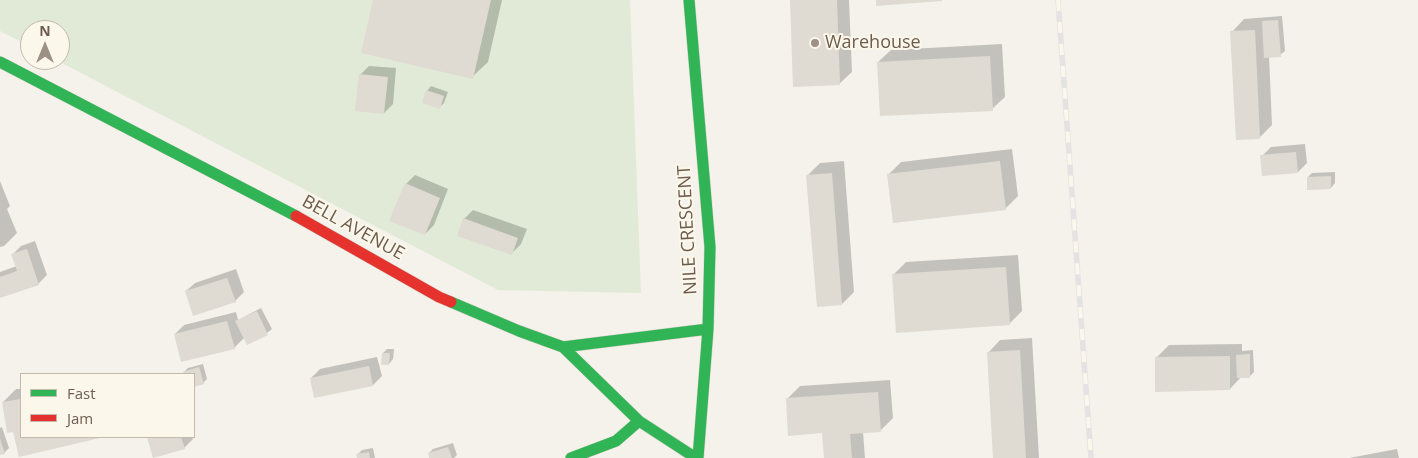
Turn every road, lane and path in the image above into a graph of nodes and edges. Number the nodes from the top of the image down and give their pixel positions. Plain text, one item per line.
1 (689, 0) edge
2 (0, 62) edge
3 (708, 329) junction
4 (563, 347) junction
5 (639, 421) junction
6 (571, 458) edge
7 (697, 458) edge

1 - 3 street, NILE CRESCENT
2 - 4 street, BELL AVENUE
3 - 4 street, BELL AVENUE
3 - 7 street, NILE CRESCENT
4 - 5 street
5 - 6 street
5 - 7 street

